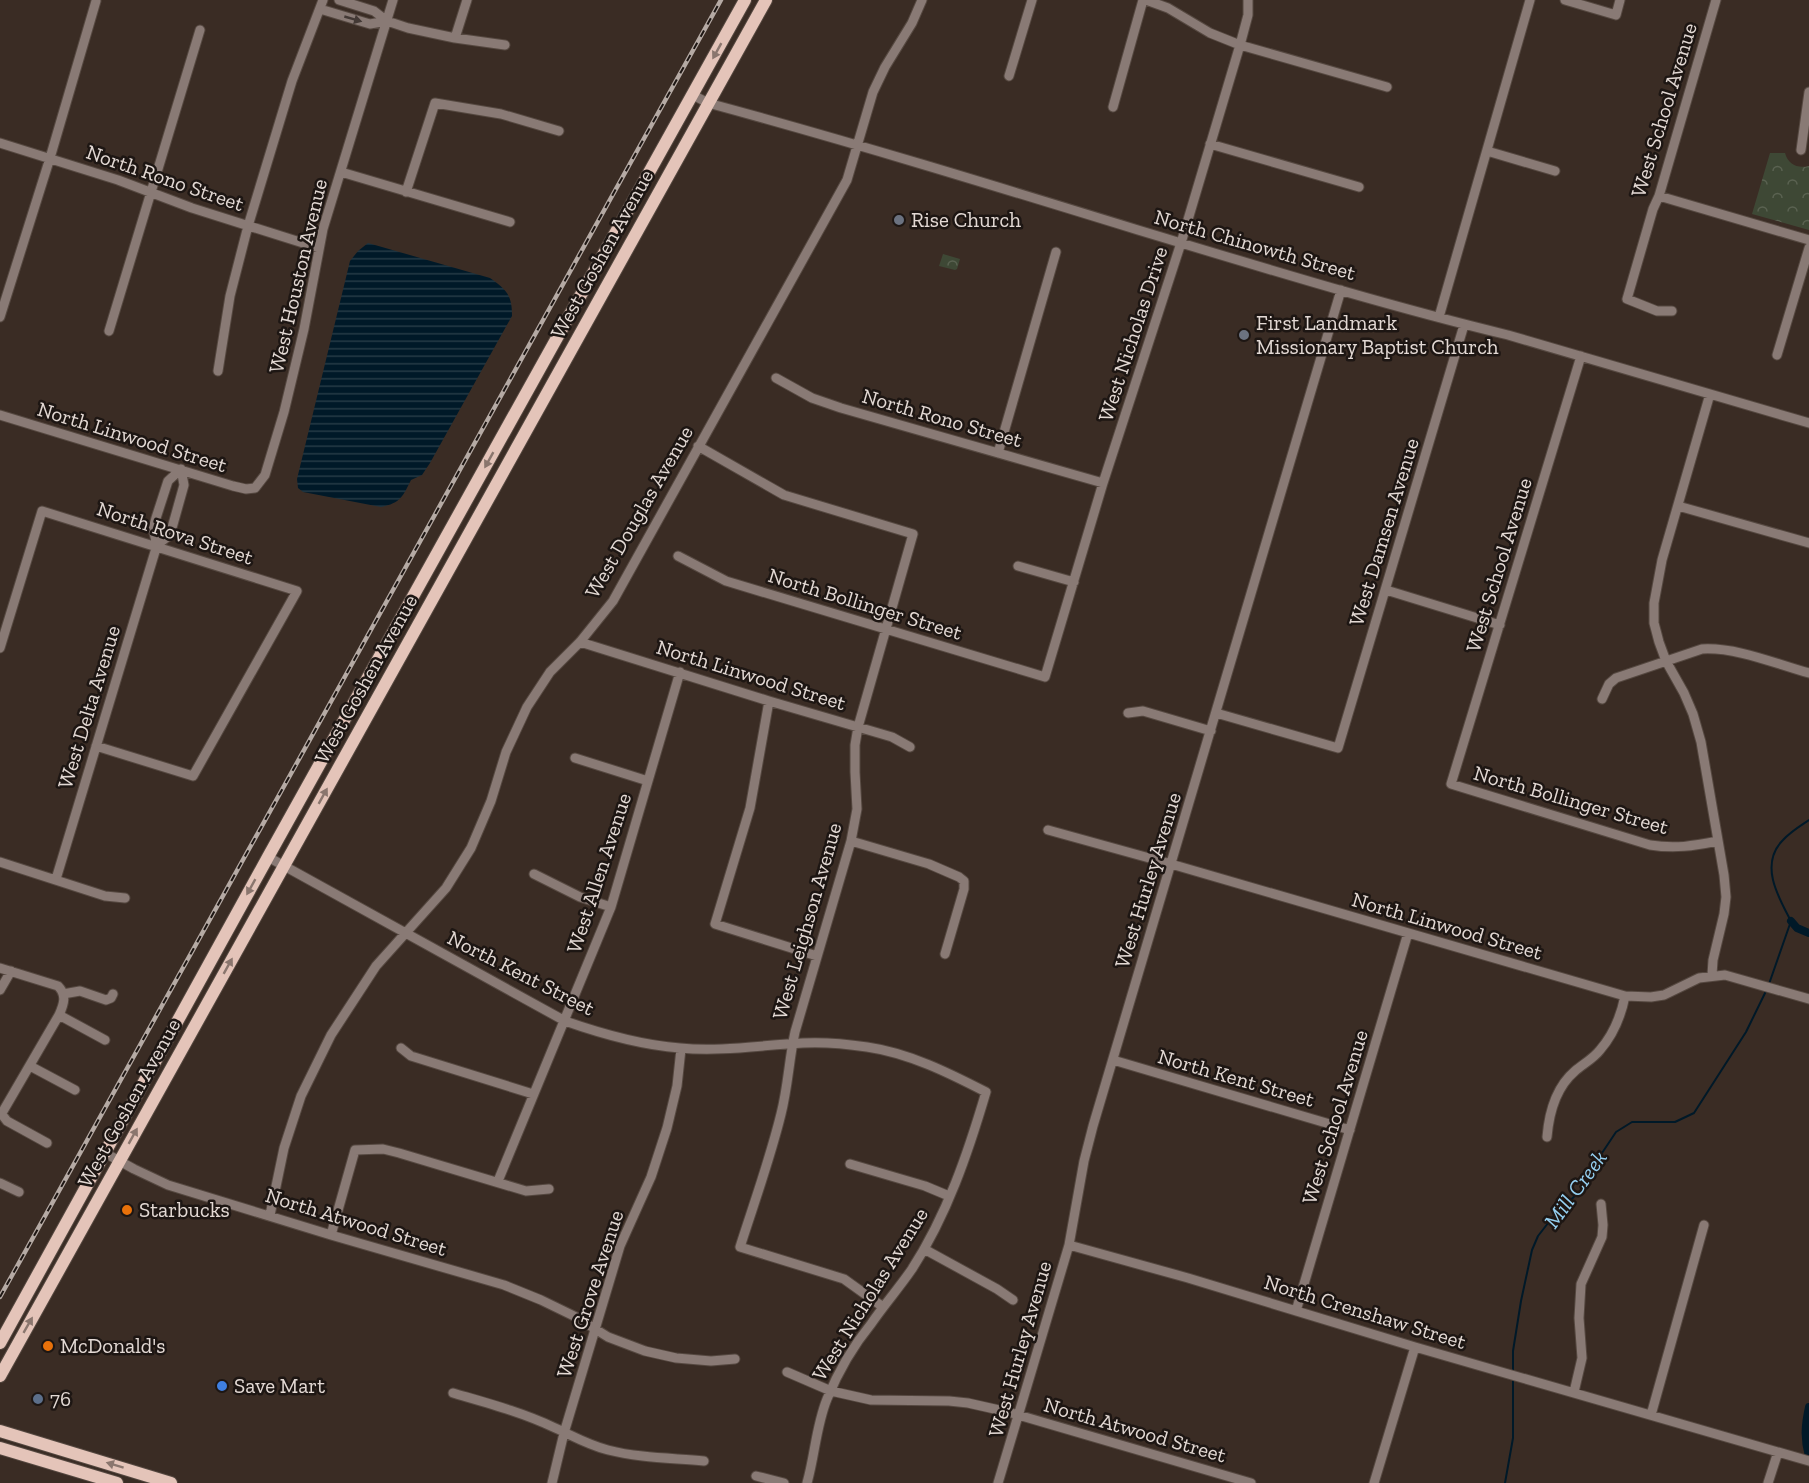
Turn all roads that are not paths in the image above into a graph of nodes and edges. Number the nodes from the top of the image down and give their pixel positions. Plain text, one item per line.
1 (339, 0) edge
2 (393, 0) edge
3 (466, 0) edge
4 (745, 0) edge
5 (766, 0) edge
6 (922, 0) edge
7 (1032, 0) edge
8 (1145, 0) edge
9 (1248, 0) edge
10 (1530, 0) edge
11 (1565, 0) edge
12 (1620, 0) edge
13 (1716, 0) edge
14 (96, 1) edge
15 (322, 5) edge
16 (387, 21) junction
17 (200, 30) dead end
18 (455, 38) junction
19 (505, 45) dead end
20 (1240, 45) junction
21 (1009, 76) dead end
22 (1386, 87) dead end
23 (1809, 92) edge
24 (693, 95) junction
25 (708, 103) junction
26 (1113, 107) dead end
27 (560, 131) dead end
28 (0, 143) edge
29 (1210, 144) junction
30 (857, 145) junction
31 (1801, 150) dead end
32 (1486, 151) junction
33 (50, 158) junction
34 (1555, 171) dead end
35 (341, 172) junction
36 (1359, 188) dead end
37 (406, 192) junction
38 (151, 193) junction
39 (1659, 196) junction
40 (510, 222) dead end
41 (248, 226) junction
42 (1809, 240) edge
43 (1181, 243) junction
44 (319, 248) junction
45 (1809, 248) edge
46 (1056, 252) dead end
47 (1341, 290) junction
48 (1672, 311) dead end
49 (0, 317) edge
50 (1439, 317) junction
51 (1464, 325) junction
52 (109, 331) dead end
53 (1777, 355) dead end
54 (547, 356) junction
55 (1581, 356) junction
56 (218, 371) dead end
57 (776, 378) dead end
58 (1710, 394) junction
59 (0, 415) edge
60 (1809, 423) edge
61 (698, 446) junction
62 (514, 453) junction
63 (998, 453) junction
64 (181, 470) junction
65 (1103, 483) junction
66 (255, 488) joint
67 (1678, 506) junction
68 (161, 507) junction
69 (176, 511) junction
70 (1809, 543) edge
71 (156, 545) junction
72 (678, 556) dead end
73 (1018, 566) dead end
74 (1074, 582) junction
75 (1386, 590) junction
76 (1500, 625) junction
77 (886, 630) junction
78 (580, 642) junction
79 (0, 648) edge
80 (1666, 661) junction
81 (680, 672) junction
82 (1809, 673) edge
83 (1045, 677) joint
84 (1602, 699) dead end
85 (769, 701) junction
86 (1128, 712) dead end
87 (1216, 713) junction
88 (858, 727) junction
89 (1211, 731) junction
90 (96, 746) junction
91 (910, 747) dead end
92 (575, 758) dead end
93 (648, 781) junction
94 (1451, 784) joint
95 (1048, 830) dead end
96 (851, 841) junction
97 (1718, 841) junction
98 (268, 857) junction
99 (0, 862) edge
100 (1171, 864) junction
101 (285, 865) junction
102 (534, 874) dead end
103 (56, 879) junction
104 (125, 898) dead end
105 (611, 907) junction
106 (406, 933) junction
107 (1408, 933) junction
108 (945, 954) dead end
109 (817, 956) junction
110 (0, 968) edge
111 (11, 971) junction
112 (1713, 975) junction
113 (0, 990) edge
114 (113, 994) dead end
115 (64, 996) junction
116 (1625, 996) junction
117 (1809, 999) edge
118 (59, 1015) junction
119 (565, 1021) junction
120 (105, 1040) dead end
121 (792, 1044) junction
122 (401, 1048) dead end
123 (681, 1048) junction
124 (1113, 1060) junction
125 (30, 1066) junction
126 (75, 1090) dead end
127 (986, 1092) joint
128 (533, 1094) junction
129 (1, 1113) edge
130 (1350, 1130) junction
131 (1547, 1137) dead end
132 (47, 1143) dead end
133 (105, 1153) junction
134 (119, 1161) junction
135 (850, 1164) dead end
136 (498, 1181) junction
137 (0, 1183) edge
138 (85, 1189) junction
139 (549, 1189) dead end
140 (19, 1192) dead end
141 (949, 1196) junction
142 (1601, 1204) dead end
143 (270, 1215) junction
144 (1704, 1225) dead end
145 (331, 1235) junction
146 (1069, 1245) junction
147 (924, 1249) junction
148 (49, 1289) junction
149 (1013, 1299) dead end
150 (884, 1307) junction
151 (1296, 1311) junction
152 (596, 1330) junction
153 (0, 1343) edge
154 (1415, 1347) junction
155 (735, 1359) dead end
156 (788, 1372) dead end
157 (0, 1377) edge
158 (831, 1391) junction
159 (1574, 1392) junction
160 (453, 1394) dead end
161 (1651, 1414) junction
162 (1019, 1415) junction
163 (0, 1431) edge
164 (564, 1433) junction
165 (0, 1448) edge
166 (1778, 1452) junction
167 (704, 1461) dead end
168 (1808, 1461) edge
169 (756, 1476) dead end
170 (117, 1483) edge
171 (171, 1483) edge
172 (552, 1483) edge
173 (784, 1483) edge
174 (807, 1483) edge
175 (998, 1483) edge
176 (1251, 1483) edge
177 (1374, 1483) edge
178 (1768, 1483) edge

1 - 16 street
2 - 16 street, West Houston Avenue
3 - 18 street
4 -> 24 main road, West Goshen Avenue
5 - 25 main road, West Goshen Avenue
6 - 30 street, West Douglas Avenue
7 - 21 street
8 - 20 street
8 - 26 street
9 - 20 street, West Nicholas Drive
10 - 32 street
11 - 12 street
13 - 39 street, West School Avenue
14 - 33 street
15 -> 16 street
15 - 41 street
16 - 18 street
16 - 35 street, West Houston Avenue
17 - 38 street
18 - 19 street
20 - 22 street
20 - 29 street, West Nicholas Drive
23 - 31 street
24 - 25 street, North Chinowth Street
24 - 54 main road, West Goshen Avenue
25 - 30 street, North Chinowth Street
25 - 62 main road, West Goshen Avenue
27 - 37 street
28 - 33 street, North Rono Street
29 - 36 street
29 - 43 street, West Nicholas Drive
30 - 43 street, North Chinowth Street
30 - 61 street, West Douglas Avenue
32 - 34 street
32 - 50 street
33 - 38 street, North Rono Street
33 - 49 street
35 - 37 street
35 - 44 street, West Houston Avenue
37 - 40 street
38 - 41 street, North Rono Street
38 - 52 street
39 - 42 street
39 - 48 street, West School Avenue
41 - 44 street, North Rono Street
41 - 56 street
43 - 47 street, North Chinowth Street
43 - 65 street, West Nicholas Drive
44 - 66 street, West Houston Avenue
45 - 53 street
46 - 63 street
47 - 50 street, North Chinowth Street
47 - 87 street, West Hurley Avenue
50 - 51 street, North Chinowth Street
51 - 55 street, North Chinowth Street
51 - 75 street, West Damsen Avenue
54 - 62 main road
54 -> 98 main road, West Goshen Avenue
55 - 58 street, North Chinowth Street
55 - 76 street, West School Avenue
57 - 63 street, North Rono Street
58 - 60 street, North Chinowth Street
58 - 67 street
59 - 64 street, North Linwood Street
61 - 77 street, West Leighson Avenue
61 - 78 street, West Douglas Avenue
101 -> 62 main road, West Goshen Avenue
63 - 65 street, North Rono Street
64 - 66 street, North Linwood Street
64 - 68 street, West Delta Avenue
64 - 69 street, West Delta Avenue
65 - 74 street, West Nicholas Drive
67 - 70 street
67 - 80 street
68 - 69 street
68 - 71 street, West Delta Avenue
69 - 71 street, West Delta Avenue
71 - 79 street, North Rova Street
71 - 90 street, West Delta Avenue
71 - 90 street, North Rova Street
72 - 77 street, North Bollinger Street
73 - 74 street
74 - 83 street, West Nicholas Drive
75 - 76 street
75 - 87 street, West Damsen Avenue
76 - 94 street, West School Avenue
77 - 83 street, North Bollinger Street
77 - 88 street, West Leighson Avenue
78 - 81 street, North Linwood Street
78 - 106 street, West Douglas Avenue
80 - 82 street
80 - 84 street
80 - 97 street
81 - 85 street, North Linwood Street
81 - 93 street, West Allen Avenue
85 - 88 street, North Linwood Street
85 - 109 street
86 - 89 street
87 - 89 street, West Hurley Avenue
88 - 91 street, North Linwood Street
88 - 96 street, West Leighson Avenue
89 - 100 street, West Hurley Avenue
90 - 103 street, West Delta Avenue
92 - 93 street
93 - 105 street, West Allen Avenue
94 - 97 street, North Bollinger Street
95 - 100 street
96 - 108 street
96 - 109 street, West Leighson Avenue
97 - 112 street
98 - 101 street, North Kent Street
98 -> 133 main road, West Goshen Avenue
99 - 103 street
100 - 107 street, North Linwood Street
100 - 124 street, West Hurley Avenue
101 - 106 street, North Kent Street
134 -> 101 main road, West Goshen Avenue
102 - 105 street
103 - 104 street
105 - 119 street, West Allen Avenue
106 - 119 street, North Kent Street
106 - 143 street, West Douglas Avenue
107 - 116 street, North Linwood Street
107 - 130 street, West School Avenue
109 - 121 street, West Leighson Avenue
110 - 111 street
111 - 113 street
111 - 115 street
112 - 116 street, North Linwood Street
112 - 117 street
114 - 115 street
115 - 118 street
116 - 131 street
118 - 120 street
118 - 125 street
119 - 123 street, North Kent Street
119 - 128 street, West Allen Avenue
121 - 123 street, North Kent Street
121 - 127 street, North Kent Street
121 - 150 street, West Leighson Avenue
122 - 128 street
123 - 152 street, West Grove Avenue
124 - 130 street, North Kent Street
124 - 146 street, West Hurley Avenue
125 - 126 street
125 - 129 street
127 - 141 street, West Nicholas Avenue
128 - 136 street, West Allen Avenue
129 - 132 street
130 - 151 street, West School Avenue
133 - 134 street, North Atwood Street
133 - 138 main road, West Goshen Avenue
134 - 143 street, North Atwood Street
134 - 148 main road, West Goshen Avenue
135 - 141 street
136 - 139 street
136 - 145 street
137 - 140 street
138 - 148 main road
138 - 153 main road, West Goshen Avenue
141 - 147 street, West Nicholas Avenue
142 - 159 street
143 - 145 street, North Atwood Street
144 - 161 street
145 - 152 street, North Atwood Street
146 - 151 street, North Crenshaw Street
146 - 162 street, West Hurley Avenue
147 - 149 street
147 - 150 street, West Nicholas Avenue
157 -> 148 main road, West Goshen Avenue
150 - 158 street, West Nicholas Avenue
151 - 154 street, North Crenshaw Street
152 - 155 street, North Atwood Street
152 - 164 street, West Grove Avenue
154 - 159 street, North Crenshaw Street
154 - 177 street
156 - 158 street, North Atwood Street
158 - 162 street, North Atwood Street
158 - 174 street, West Nicholas Avenue
159 - 161 street, North Crenshaw Street
160 - 164 street
161 - 166 street, North Crenshaw Street
162 - 175 street, West Hurley Avenue
162 - 176 street, North Atwood Street
171 -> 163 main road
164 - 167 street
164 - 172 street, West Grove Avenue
165 - 170 main road
166 - 168 street, North Crenshaw Street
166 - 178 street
169 - 173 street

